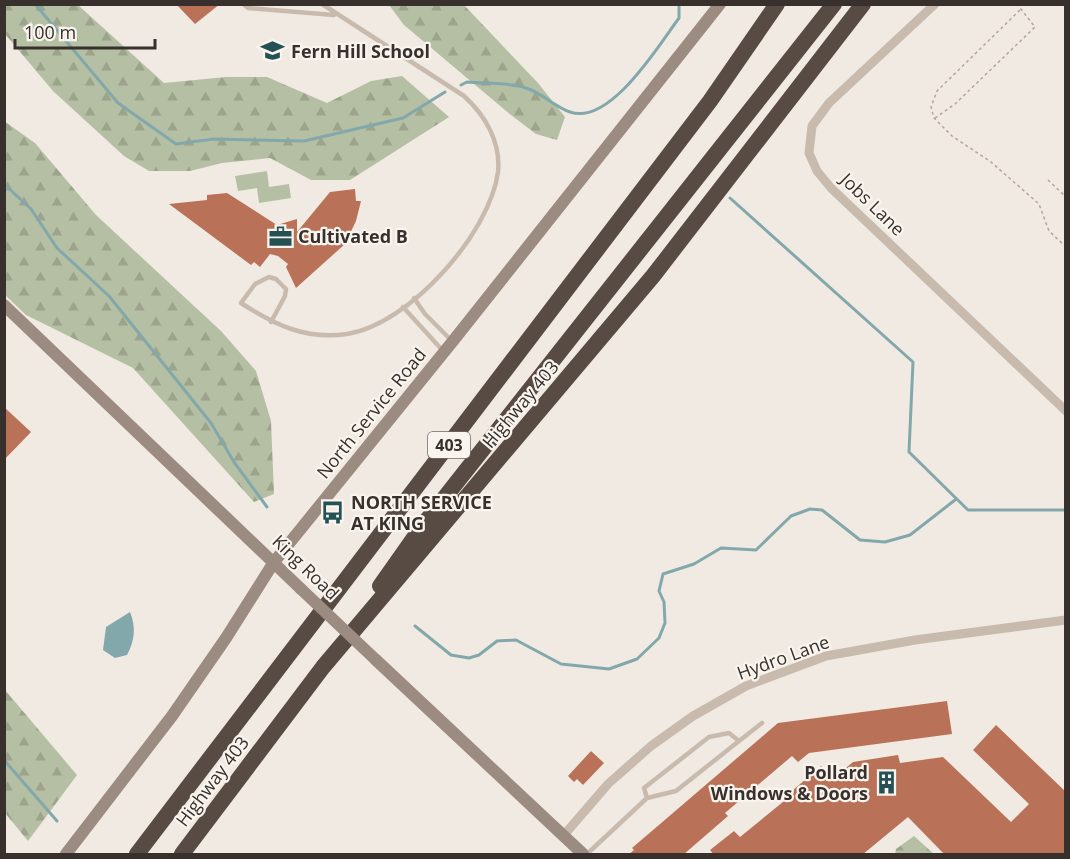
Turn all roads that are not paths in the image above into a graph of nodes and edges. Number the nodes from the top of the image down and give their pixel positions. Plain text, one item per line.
1 (243, 4) edge
2 (322, 4) edge
3 (720, 4) edge
4 (779, 4) edge
5 (834, 4) edge
6 (863, 4) edge
7 (935, 4) edge
8 (336, 15) junction
9 (414, 298) junction
10 (403, 308) junction
11 (6, 310) edge
12 (271, 322) junction
13 (453, 341) junction
14 (445, 352) junction
15 (1065, 411) edge
16 (274, 562) junction
17 (1065, 620) edge
18 (323, 668) junction
19 (762, 723) dead end
20 (739, 741) junction
21 (646, 798) junction
22 (564, 835) junction
23 (66, 855) edge
24 (137, 855) edge
25 (182, 855) edge
26 (585, 855) edge

1 - 8 lane
2 - 8 lane
3 - 13 street, North Service Road
4 - 24 highway, Highway 403 / 403
5 - 18 highway
6 - 18 highway, Highway 403 / 403
7 - 15 street, Jobs Lane
8 - 9 lane
9 - 10 lane
9 - 13 lane
10 - 12 lane
10 - 14 lane
11 - 16 street, King Road
12 - 12 lane
13 - 14 street, North Service Road
14 - 16 street, North Service Road
16 - 22 street, King Road, bridge
16 - 23 street, North Service Road
17 - 22 street, Hydro Lane
18 - 25 highway, Highway 403 / 403
19 - 20 lane
20 - 21 lane
20 - 21 lane
21 - 26 lane
22 - 26 street, King Road

